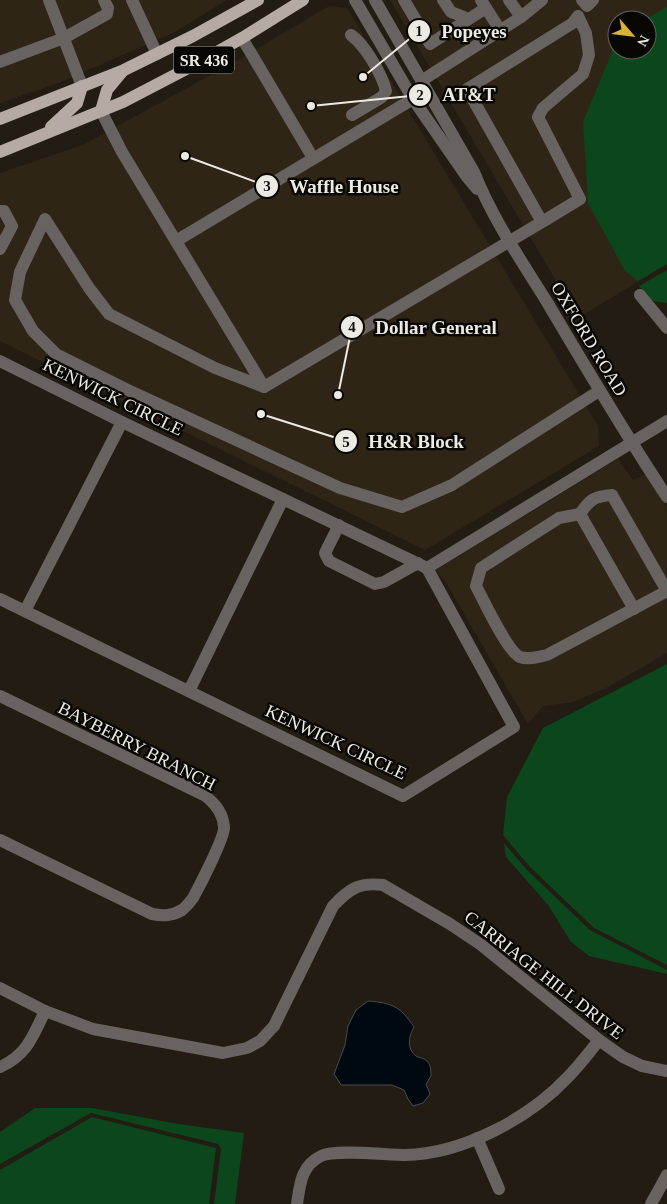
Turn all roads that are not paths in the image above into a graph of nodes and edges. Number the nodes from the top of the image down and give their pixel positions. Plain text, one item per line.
1 (49, 0) edge
2 (104, 0) edge
3 (132, 0) edge
4 (258, 0) edge
5 (303, 0) edge
6 (355, 0) edge
7 (375, 0) edge
8 (404, 0) edge
9 (443, 0) edge
10 (454, 0) edge
11 (509, 0) edge
12 (542, 0) edge
13 (582, 0) edge
14 (593, 0) edge
15 (483, 4) edge
16 (522, 17) junction
17 (465, 19) junction
18 (500, 30) junction
19 (351, 35) dead end
20 (64, 38) junction
21 (242, 38) junction
22 (157, 54) junction
23 (0, 62) edge
24 (124, 70) junction
25 (421, 80) junction
26 (82, 86) junction
27 (412, 98) junction
28 (101, 111) junction
29 (352, 115) dead end
30 (0, 119) edge
31 (42, 135) junction
32 (0, 152) edge
33 (313, 158) junction
34 (484, 196) junction
35 (0, 211) edge
36 (542, 222) junction
37 (510, 240) junction
38 (176, 241) junction
39 (0, 249) edge
40 (640, 295) dead end
41 (667, 328) edge
42 (0, 361) edge
43 (264, 387) junction
44 (600, 390) junction
45 (667, 421) edge
46 (122, 422) junction
47 (631, 444) junction
48 (667, 497) edge
49 (283, 499) junction
50 (580, 514) junction
51 (338, 526) junction
52 (422, 566) junction
53 (667, 591) edge
54 (0, 599) edge
55 (634, 609) junction
56 (25, 611) junction
57 (189, 691) junction
58 (0, 696) edge
59 (0, 840) edge
60 (0, 988) edge
61 (45, 1011) junction
62 (600, 1040) junction
63 (0, 1067) edge
64 (667, 1071) edge
65 (477, 1138) junction
66 (667, 1175) edge
67 (499, 1189) dead end
68 (297, 1204) edge
69 (652, 1204) edge

1 - 20 street
2 - 20 street
3 - 22 street
4 - 22 main road, SR 436
5 - 21 main road, SR 436
6 - 27 street, OXFORD ROAD
7 - 25 street, OXFORD ROAD
8 - 17 street
9 - 17 street
10 - 17 street
11 - 16 street
12 - 16 street
13 - 14 street
15 - 17 street
15 - 18 street
16 - 18 street
18 - 25 street
19 - 29 street
20 - 23 street
20 - 26 street
21 - 28 main road, SR 436
21 - 33 street
22 - 24 main road, SR 436
24 - 26 main road, SR 436
24 - 28 main road
25 - 34 street, OXFORD ROAD
26 - 30 main road, SR 436
26 - 31 main road
27 - 33 street
27 - 34 street, OXFORD ROAD
28 - 31 main road, SR 436
28 - 38 street
31 - 32 main road, SR 436
33 - 38 street
34 - 37 street, OXFORD ROAD
35 - 39 street
36 - 36 street
36 - 37 street
37 - 43 street
37 - 44 street, OXFORD ROAD
38 - 43 street
40 - 41 street
42 - 46 street, KENWICK CIRCLE
43 - 44 street
44 - 47 street, OXFORD ROAD
45 - 47 street
46 - 49 street, KENWICK CIRCLE
46 - 56 street
47 - 48 street, OXFORD ROAD
47 - 52 street
49 - 51 street, KENWICK CIRCLE
49 - 57 street
50 - 53 street
50 - 55 street
50 - 55 street
51 - 52 street, KENWICK CIRCLE
51 - 52 street
52 - 57 street, KENWICK CIRCLE
53 - 55 street
54 - 56 street, KENWICK CIRCLE
56 - 57 street, KENWICK CIRCLE
58 - 59 street, BAYBERRY BRANCH
60 - 61 street, CARRIAGE HILL DRIVE
61 - 62 street, CARRIAGE HILL DRIVE
61 - 63 street
62 - 64 street, CARRIAGE HILL DRIVE
62 - 65 street
65 - 67 street
65 - 68 street
66 - 69 street

